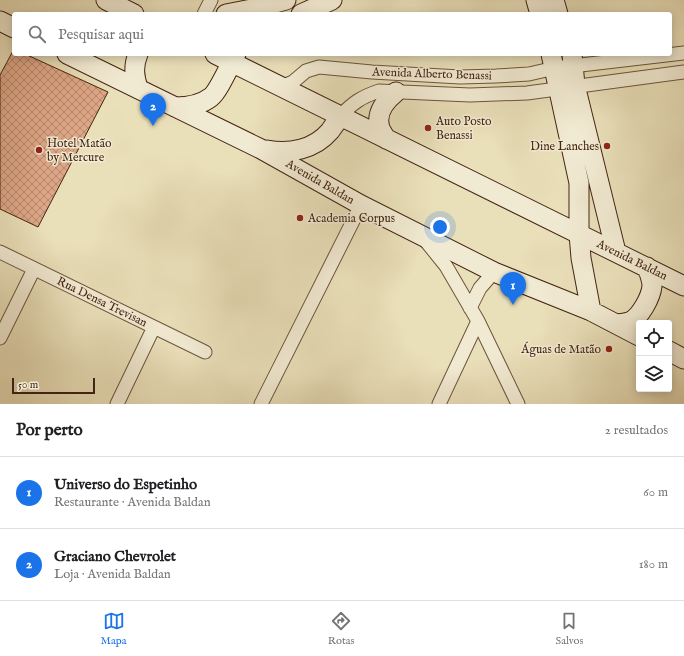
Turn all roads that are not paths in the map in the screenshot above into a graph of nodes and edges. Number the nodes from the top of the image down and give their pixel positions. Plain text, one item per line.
1 (106, 0) edge
2 (211, 0) edge
3 (286, 0) edge
4 (332, 0) edge
5 (536, 0) edge
6 (554, 0) edge
7 (130, 12) edge
8 (205, 12) edge
9 (236, 12) edge
10 (305, 12) edge
11 (539, 12) edge
12 (557, 12) edge
13 (684, 54) edge
14 (672, 55) edge
15 (71, 56) edge
16 (137, 56) edge
17 (647, 56) edge
18 (234, 58) edge
19 (573, 60) edge
20 (553, 61) edge
21 (684, 72) edge
22 (281, 87) junction
23 (567, 87) junction
24 (138, 88) junction
25 (396, 92) junction
26 (175, 107) junction
27 (340, 116) junction
28 (386, 139) junction
29 (262, 149) junction
30 (579, 183) junction
31 (361, 205) junction
32 (548, 218) junction
33 (579, 234) junction
34 (420, 235) junction
35 (0, 252) edge
36 (616, 252) junction
37 (647, 267) junction
38 (34, 269) junction
39 (494, 272) junction
40 (684, 286) edge
41 (470, 308) junction
42 (591, 312) junction
43 (478, 321) junction
44 (616, 324) junction
45 (154, 327) junction
46 (636, 334) edge
47 (0, 338) edge
48 (204, 352) dead end
49 (672, 353) edge
50 (684, 359) edge
51 (117, 404) edge
52 (261, 404) edge
53 (439, 404) edge
54 (518, 404) edge

1 - 7 main road
2 - 8 street
3 - 9 main road
4 - 10 main road
5 - 11 main road
6 - 12 main road
13 - 14 street, Avenida Alberto Benassi
15 - 24 main road, Avenida Baldan
16 - 24 main road
17 - 19 street, Avenida Alberto Benassi
18 - 22 main road, Avenida Baldan
18 - 26 main road
19 - 20 street, Avenida Alberto Benassi
19 - 23 main road
20 - 22 street, Avenida Alberto Benassi
20 - 23 main road
21 - 23 street, Avenida Alberto Benassi
22 - 27 main road, Avenida Baldan
23 - 25 street, Avenida Alberto Benassi
23 - 30 main road
23 - 36 main road
24 - 26 main road, Avenida Baldan
25 - 27 street, Avenida Alberto Benassi
25 - 28 main road
26 - 29 main road, Avenida Baldan
27 - 28 main road, Avenida Baldan
27 - 29 main road
28 - 32 main road, Avenida Baldan
29 - 31 main road, Avenida Baldan
30 - 32 main road
30 - 33 main road
31 - 34 main road, Avenida Baldan
31 - 52 street
32 - 33 main road, Avenida Baldan
33 - 36 main road, Avenida Baldan
33 - 42 main road
34 - 39 main road, Avenida Baldan
34 - 41 street
35 - 38 street, Rua Densa Trevisan
36 - 37 main road, Avenida Baldan
37 - 40 main road, Avenida Baldan
37 - 44 main road
38 - 45 street, Rua Densa Trevisan
38 - 47 street
39 - 41 street
39 - 42 main road, Avenida Baldan
41 - 43 street
42 - 44 main road, Avenida Baldan
43 - 53 street
43 - 54 street
44 - 46 main road, Avenida Baldan
45 - 48 street, Rua Densa Trevisan
45 - 51 street
49 - 50 main road

